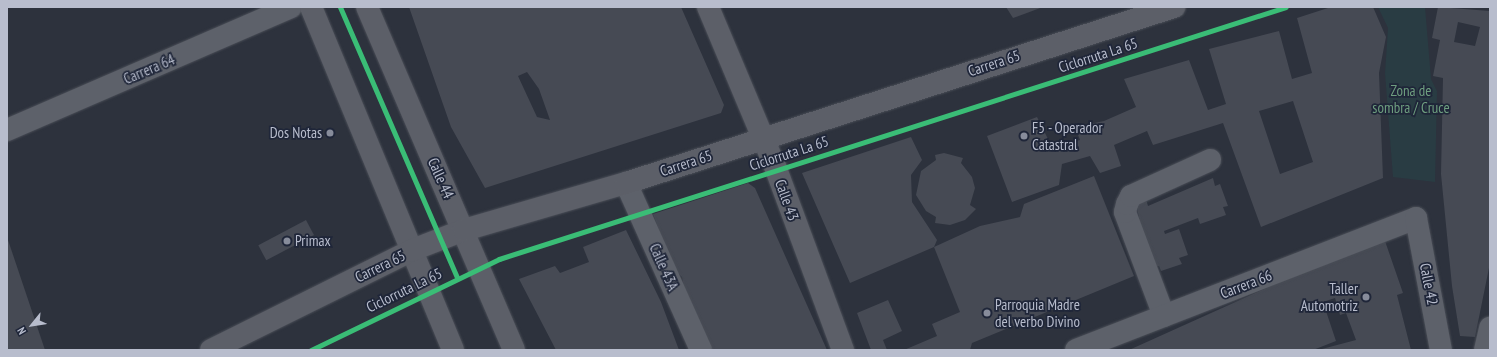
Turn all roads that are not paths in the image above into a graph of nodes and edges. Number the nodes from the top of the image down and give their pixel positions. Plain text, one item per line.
1 (291, 7) edge
2 (310, 7) edge
3 (367, 7) edge
4 (708, 7) edge
5 (1174, 7) edge
6 (265, 12) edge
7 (7, 130) edge
8 (762, 138) junction
9 (1210, 160) dead end
10 (626, 183) junction
11 (1416, 218) joint
12 (464, 230) junction
13 (410, 251) junction
14 (1164, 316) junction
15 (1490, 328) edge
16 (211, 350) edge
17 (453, 350) edge
18 (514, 350) edge
19 (701, 350) edge
20 (843, 350) edge
21 (1076, 350) edge
22 (1441, 350) edge
23 (1485, 350) edge

1 - 6 street, Carrera 64
2 - 13 main road
3 - 12 main road, Calle 44
4 - 8 main road, Calle 43
5 - 8 main road, Carrera 65
6 - 7 street, Carrera 64
8 - 10 main road, Carrera 65
8 - 20 main road, Calle 43
9 - 14 street
10 - 12 main road, Carrera 65
10 - 19 street, Calle 43A
11 - 14 street, Carrera 66
11 - 22 street, Calle 42
12 - 13 main road, Carrera 65
12 - 18 main road, Calle 44
13 - 16 main road, Carrera 65
13 - 17 main road
14 - 21 street, Carrera 66
15 - 23 street

